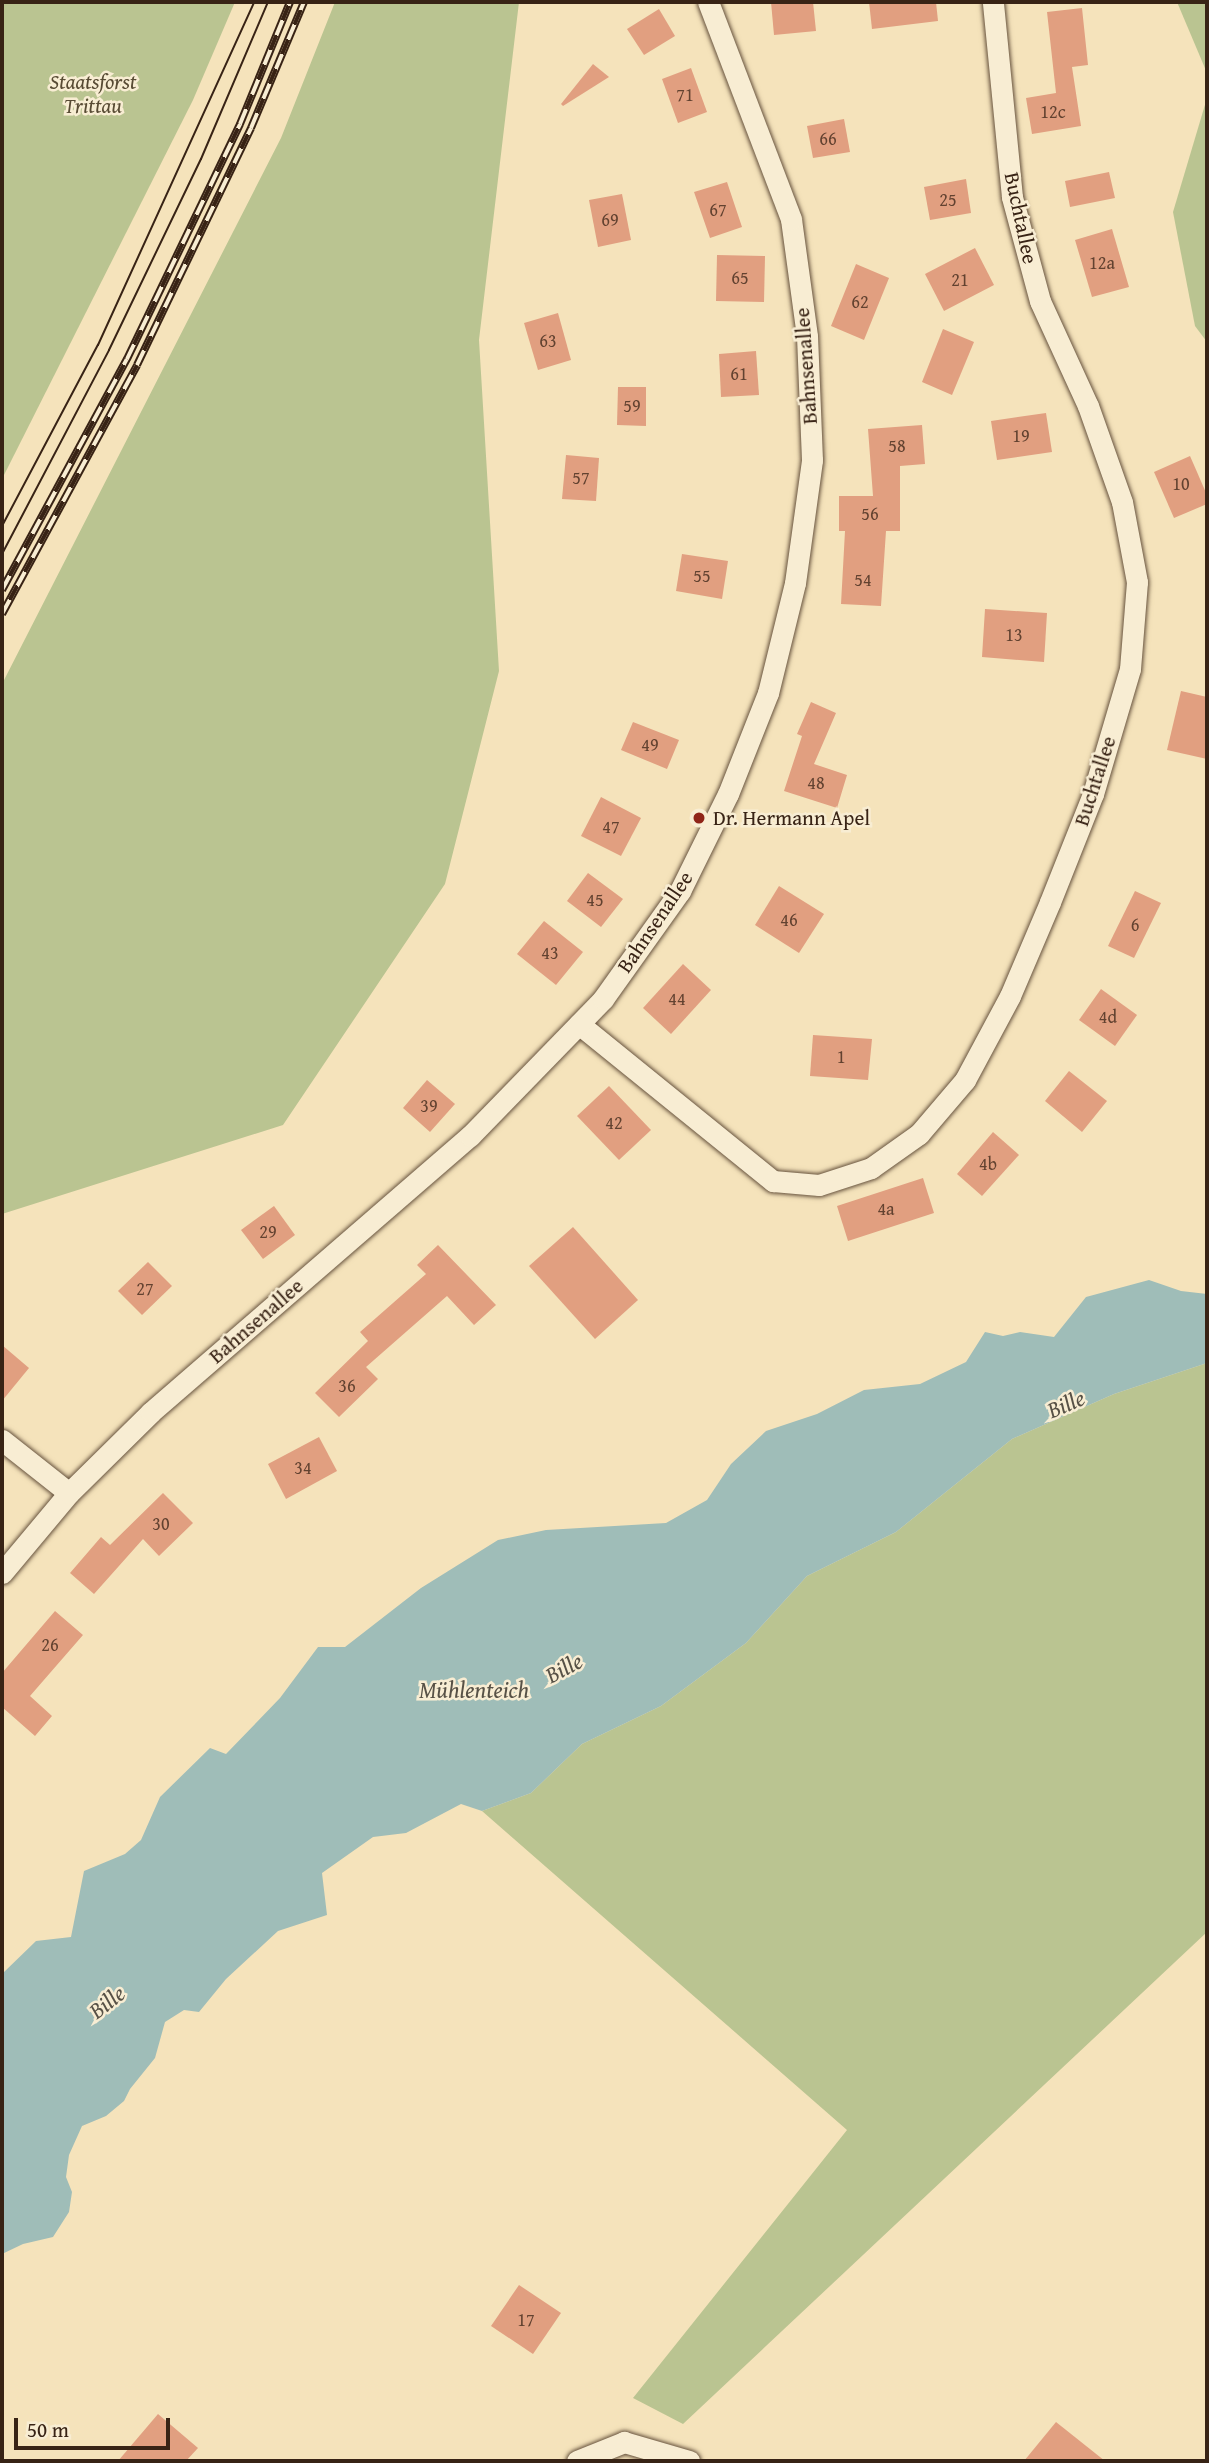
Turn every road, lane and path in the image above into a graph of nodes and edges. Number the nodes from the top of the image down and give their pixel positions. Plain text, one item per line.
1 (708, 2) edge
2 (993, 2) edge
3 (579, 1024) junction
4 (2, 1440) edge
5 (69, 1493) junction
6 (2, 1573) edge
7 (577, 2461) edge
8 (689, 2461) edge

1 - 3 street, Bahnsenallee
2 - 3 street, Buchtallee
3 - 5 street, Bahnsenallee
4 - 5 street
5 - 6 street, Bahnsenallee
7 - 8 street

